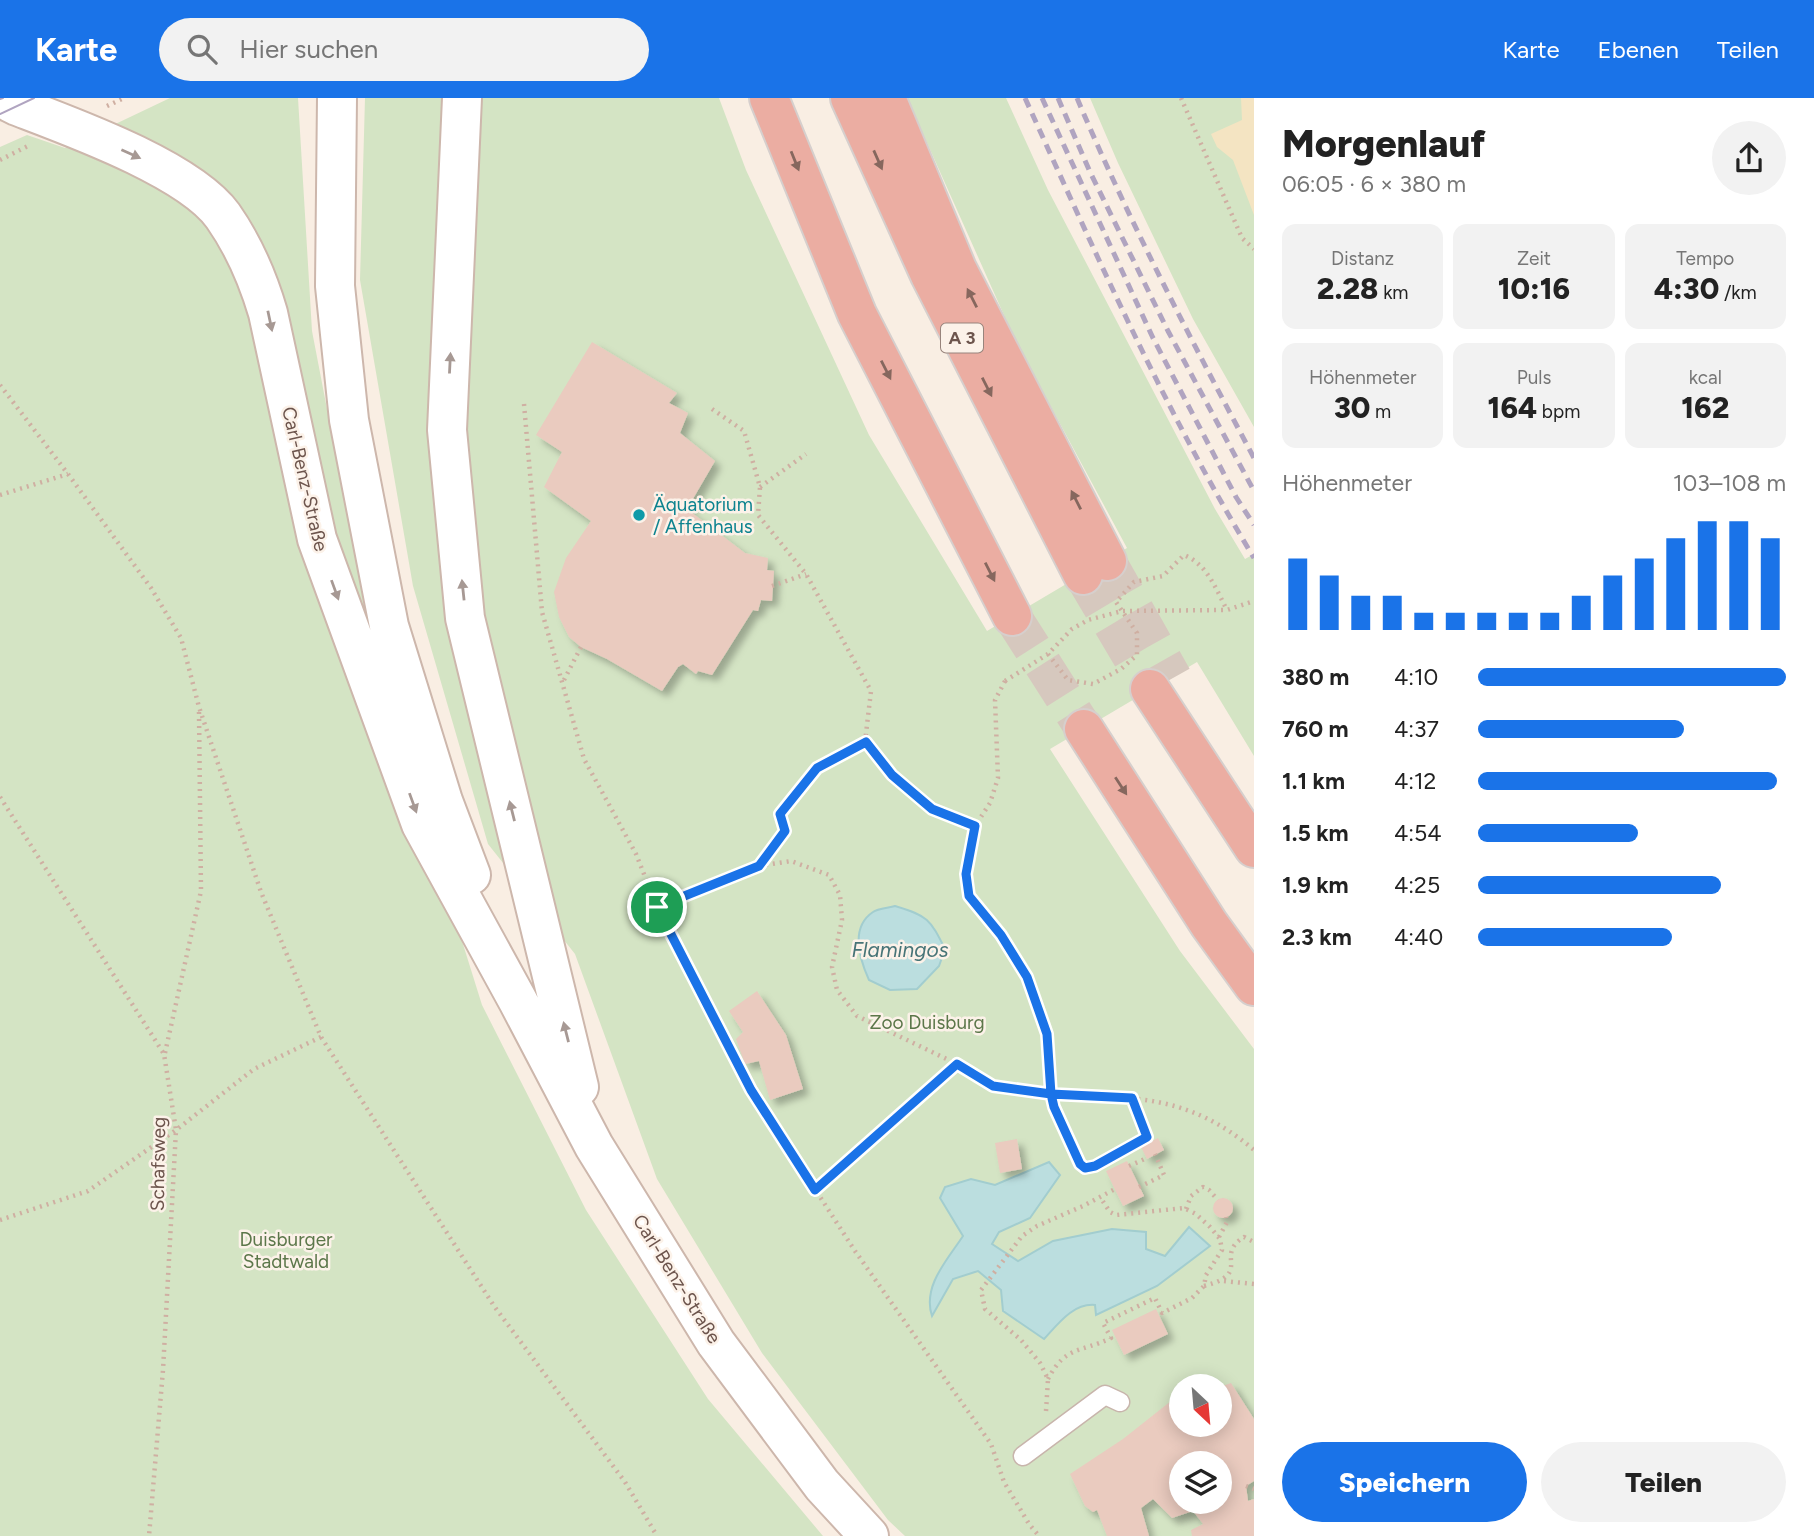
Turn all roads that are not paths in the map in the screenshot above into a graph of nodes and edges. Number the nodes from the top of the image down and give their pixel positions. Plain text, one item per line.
1 (337, 98) edge
2 (462, 98) edge
3 (769, 98) edge
4 (850, 98) edge
5 (886, 98) edge
6 (10, 102) edge
7 (1012, 615) tunnel mouth
8 (1084, 729) tunnel mouth
9 (1254, 804) edge
10 (1254, 848) edge
11 (1254, 986) edge
12 (518, 1001) junction
13 (594, 1146) junction
14 (1120, 1402) dead end
15 (1023, 1456) dead end
16 (869, 1536) edge

1 - 12 main road, Carl-Benz-Straße
13 -> 2 main road
3 -> 7 highway
4 -> 5 highway, A 3
6 -> 12 main road, Carl-Benz-Straße
8 -> 11 highway
9 - 10 highway
12 - 13 main road, Carl-Benz-Straße
13 - 16 main road, Carl-Benz-Straße
14 - 15 lane

